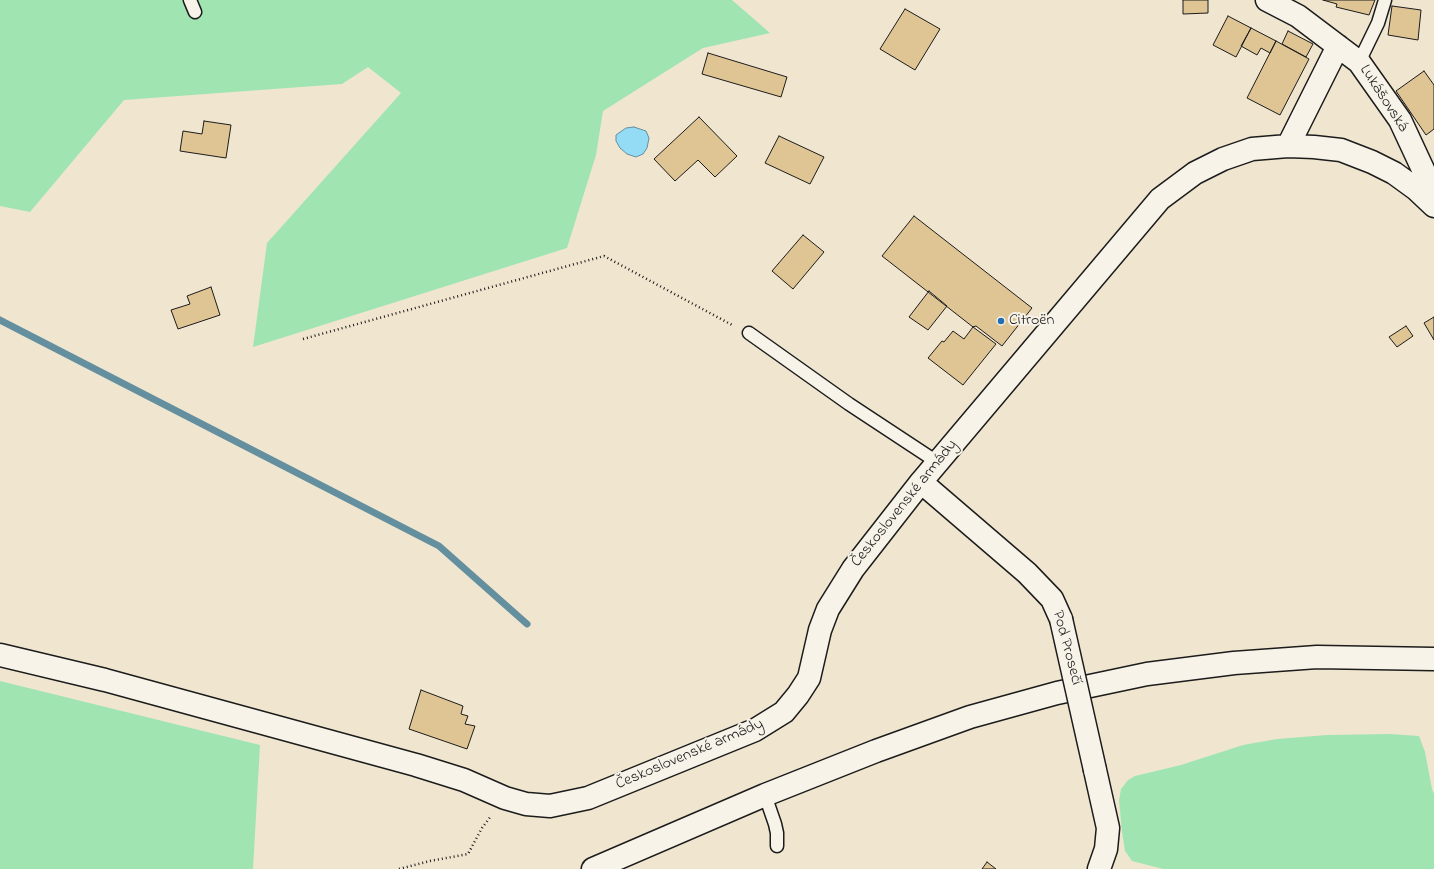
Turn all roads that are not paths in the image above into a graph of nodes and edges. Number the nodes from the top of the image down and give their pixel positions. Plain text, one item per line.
1 (190, 0) edge
2 (1267, 0) edge
3 (1385, 0) edge
4 (195, 12) dead end
5 (1338, 46) junction
6 (1359, 62) junction
7 (1288, 146) junction
8 (1434, 193) edge
9 (1434, 206) edge
10 (749, 333) road end
11 (938, 462) junction
12 (921, 482) junction
13 (0, 655) edge
14 (1401, 659) junction
15 (1434, 659) edge
16 (1434, 665) edge
17 (765, 795) junction
18 (777, 846) dead end
19 (593, 869) edge
20 (1099, 869) edge

1 - 4 lane
2 - 5 street, Lukášovská
3 - 6 lane
5 - 6 street, Lukášovská
5 - 7 street
6 - 8 street, Lukášovská
7 - 9 street, Československé armády
7 - 11 street, Československé armády
10 - 11 lane
11 - 12 street, Československé armády
12 - 13 street, Československé armády
12 - 20 street, Pod Prosečí, bridge
14 - 15 street
14 - 16 street
14 - 17 street
17 - 18 lane
17 - 19 street

